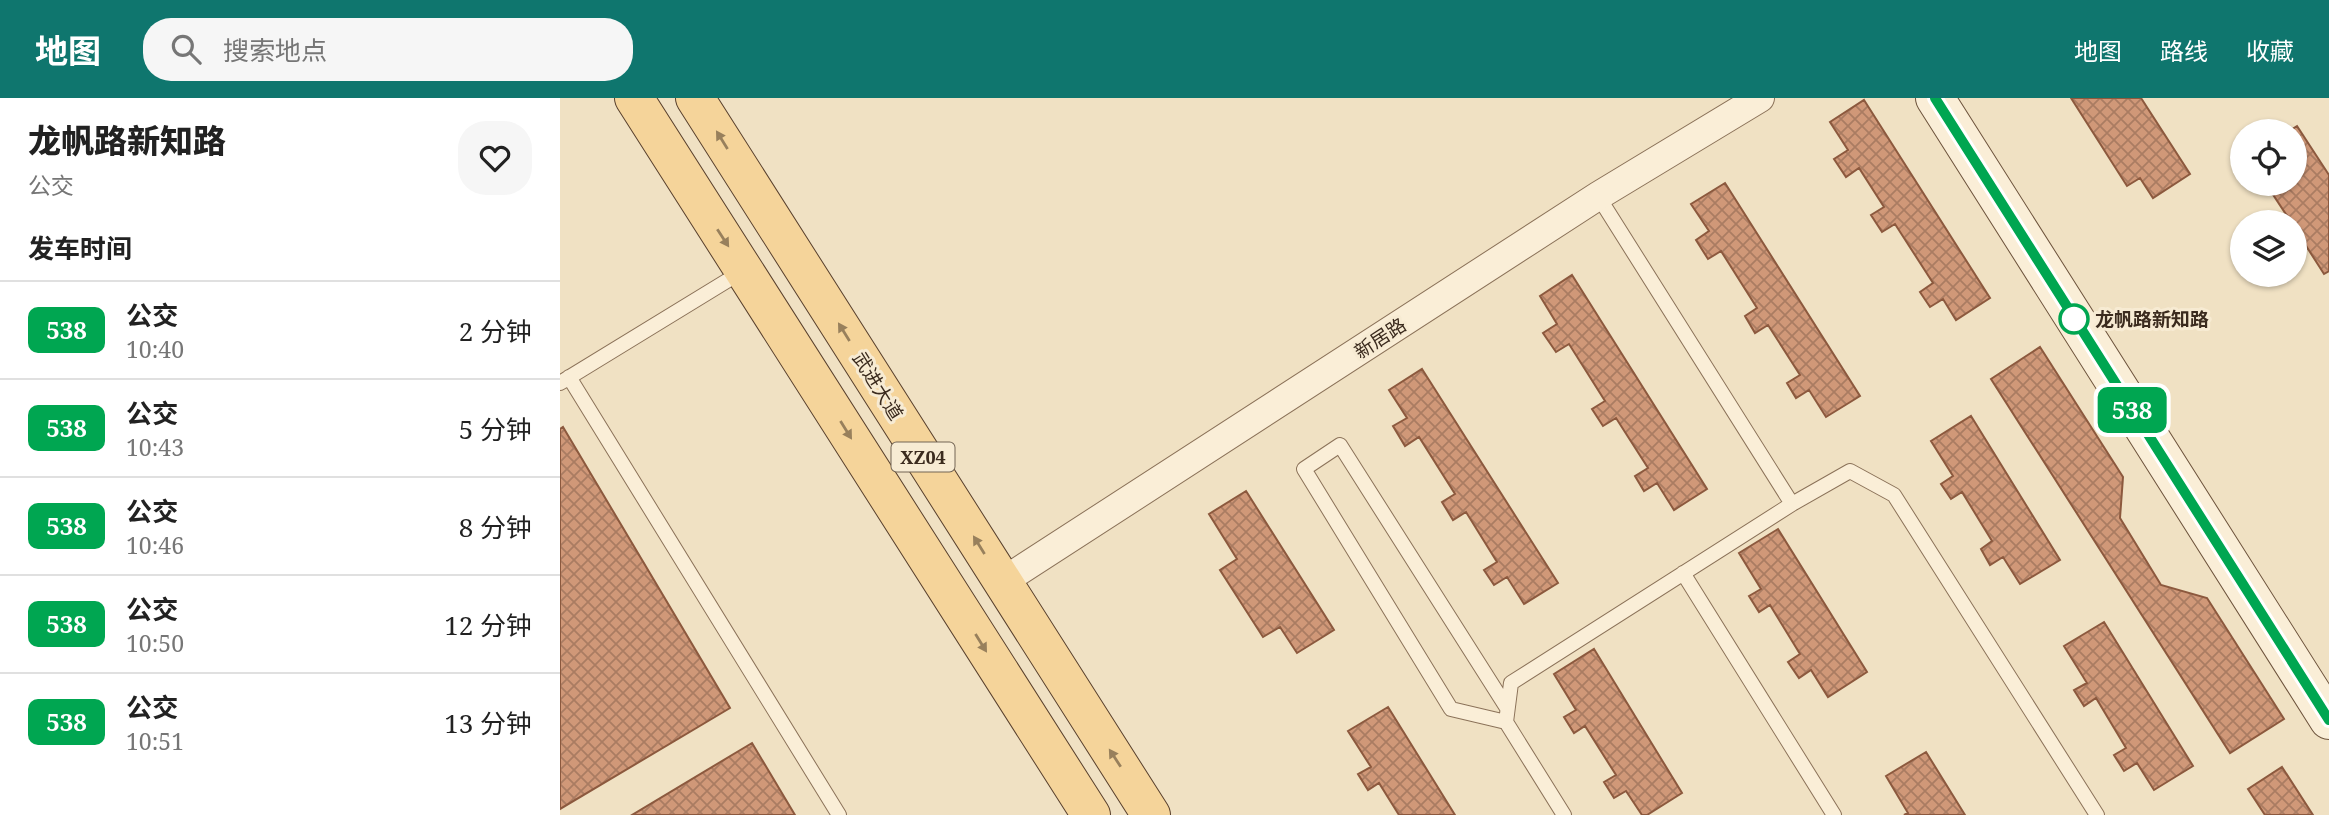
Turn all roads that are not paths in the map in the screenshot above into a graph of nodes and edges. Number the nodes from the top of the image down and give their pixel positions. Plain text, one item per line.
1 (634, 98) edge
2 (695, 98) edge
3 (1760, 98) edge
4 (1936, 98) edge
5 (1598, 196) junction
6 (744, 271) junction
7 (564, 380) edge
8 (1792, 504) junction
9 (1683, 573) junction
10 (1002, 582) junction
11 (1506, 715) junction
12 (2329, 720) edge
13 (839, 815) edge
14 (1091, 815) edge
15 (1151, 815) edge
16 (1564, 815) edge
17 (1834, 815) edge
18 (2097, 815) edge

1 -> 6 main road, XZ04
10 -> 2 main road, 武进大道 / XZ04
3 - 5 street, 新居路
4 - 12 street
5 - 8 lane
5 - 10 street, 新居路
6 - 7 lane
6 -> 14 main road, XZ04
7 - 13 lane
8 - 9 lane
8 - 18 lane
9 - 11 lane
9 - 17 lane
15 -> 10 main road, 武进大道 / XZ04
11 - 11 lane
11 - 16 lane

